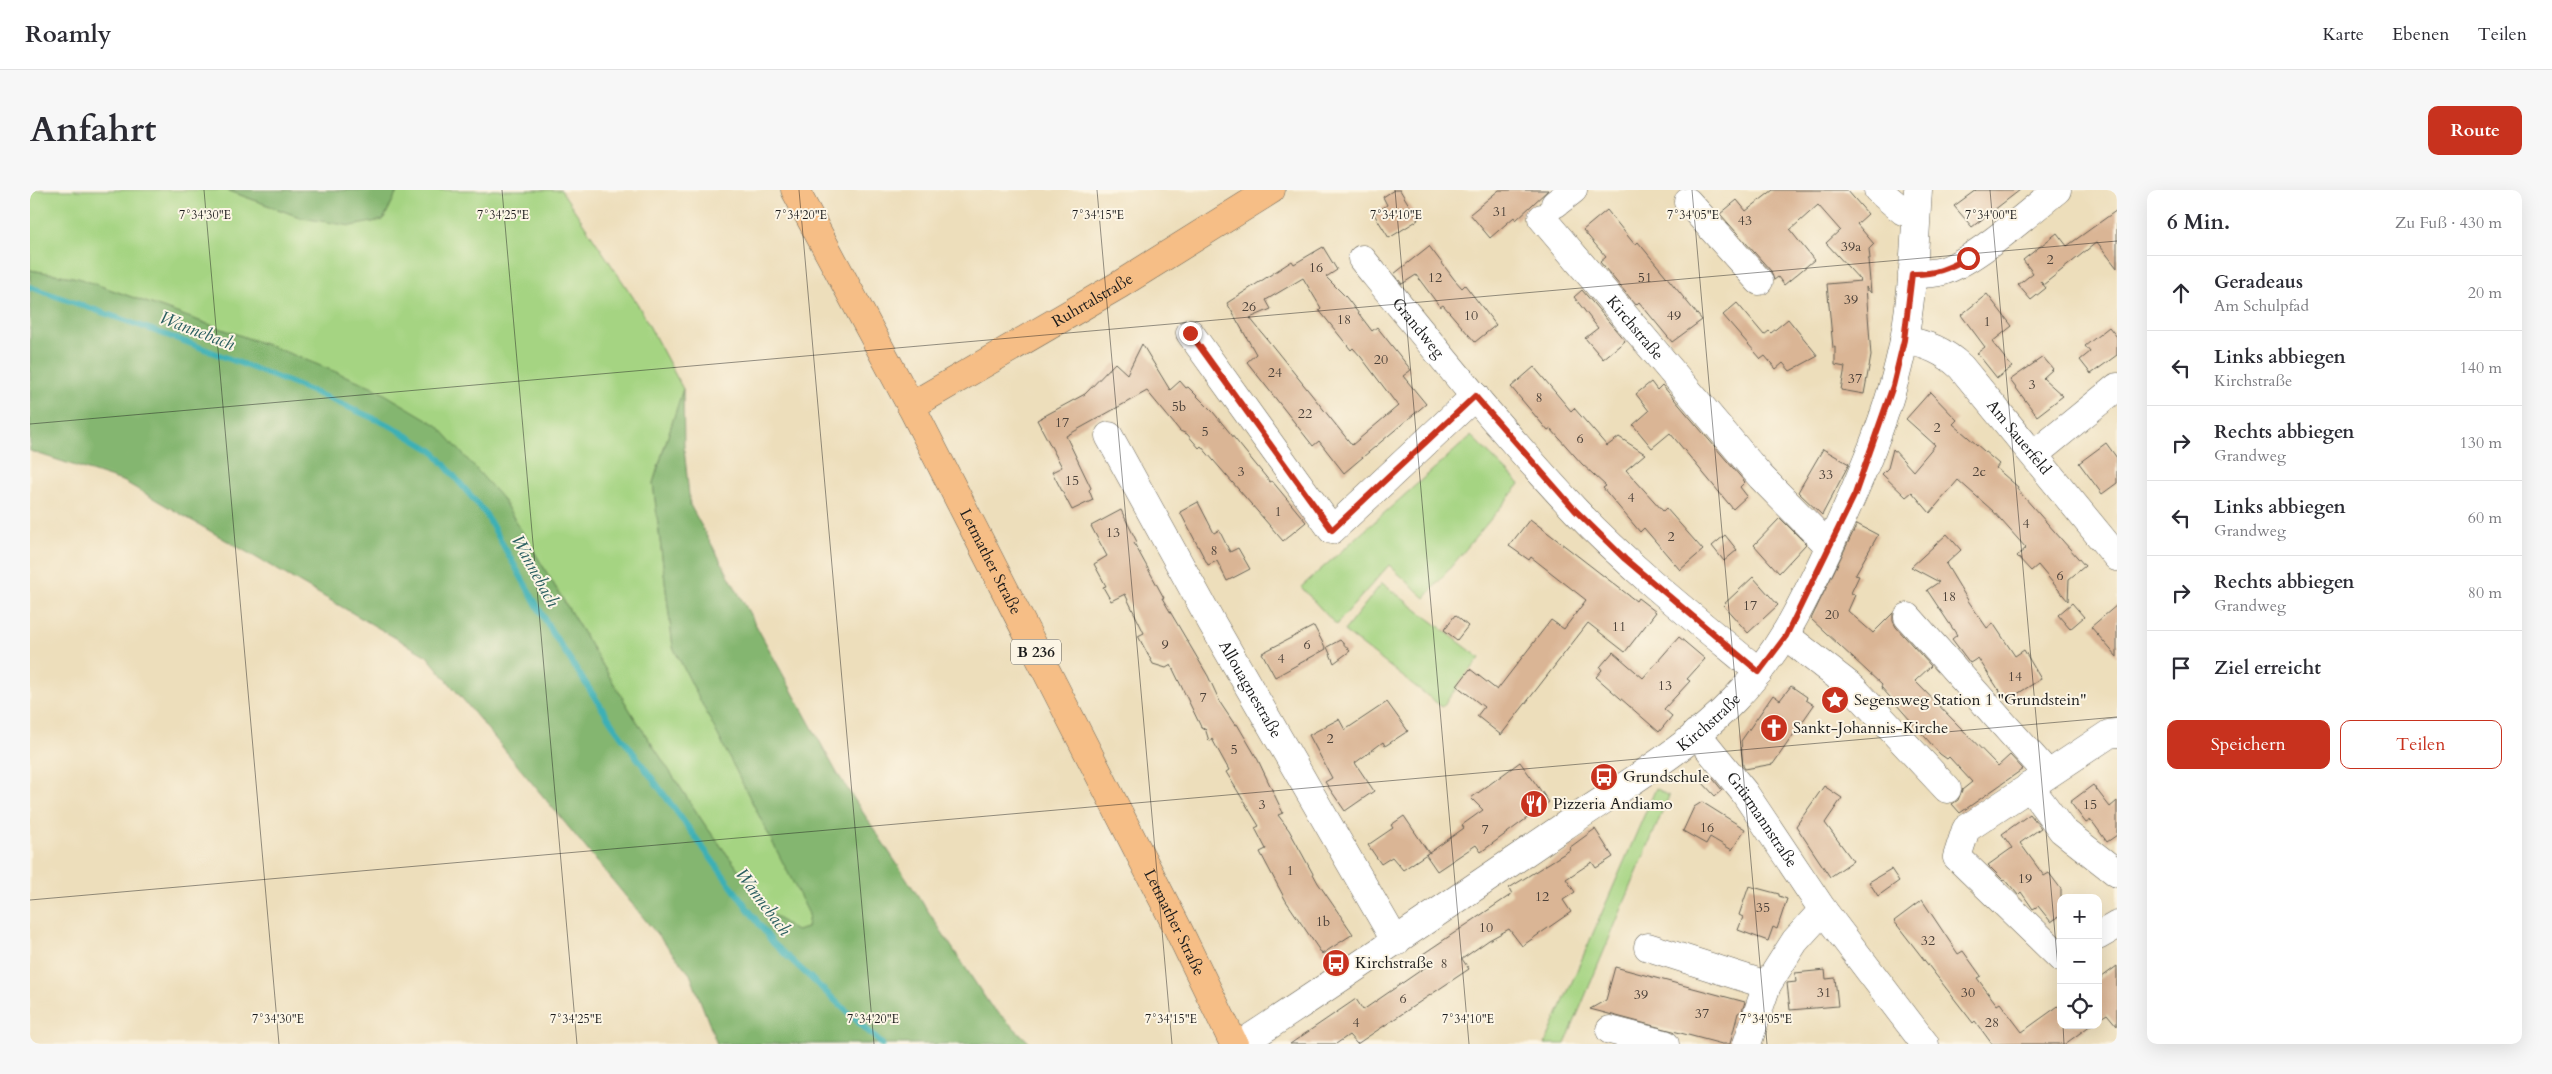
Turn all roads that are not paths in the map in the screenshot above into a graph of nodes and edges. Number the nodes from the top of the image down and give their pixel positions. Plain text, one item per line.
1 (795, 190) edge
2 (1271, 190) edge
3 (1878, 190) edge
4 (2057, 190) edge
5 (1690, 194) edge
6 (1917, 203) edge
7 (1557, 204) edge
8 (1362, 259) dead end
9 (1912, 274) junction
10 (1759, 281) dead end
11 (1190, 333) dead end
12 (1904, 340) junction
13 (2117, 387) edge
14 (1475, 396) junction
15 (910, 406) junction
16 (1109, 436) dead end
17 (2035, 454) junction
18 (1829, 546) junction
19 (2117, 557) edge
20 (1908, 617) dead end
21 (1786, 636) junction
22 (1759, 672) junction
23 (1696, 733) junction
24 (2117, 733) edge
25 (2038, 780) junction
26 (1947, 789) dead end
27 (2117, 873) edge
28 (1823, 910) junction
29 (2117, 925) edge
30 (2102, 934) edge
31 (1396, 942) junction
32 (1648, 947) dead end
33 (2057, 954) edge
34 (1767, 985) junction
35 (1610, 1030) dead end
36 (1234, 1044) edge
37 (1241, 1044) edge
38 (1664, 1044) edge
39 (1747, 1044) edge
40 (1925, 1044) edge

1 - 15 main road, Letmather Straße / B 236
2 - 15 main road, Ruhrtalstraße
3 - 6 street, Kirchstraße
4 - 9 street
5 - 10 street
6 - 9 street, Kirchstraße
7 - 18 street, Kirchstraße
8 - 14 street, Grandweg
9 - 12 street, Kirchstraße
11 - 14 street
12 - 17 street, Am Sauerfeld
12 - 18 street, Kirchstraße
13 - 17 street
14 - 22 street, Grandweg
15 - 36 main road, Letmather Straße / B 236
16 - 31 street, Allouagnestraße
17 - 19 street, Am Sauerfeld
18 - 21 street, Kirchstraße
20 - 25 street
21 - 22 street, Kirchstraße
21 - 26 street
22 - 23 street, Kirchstraße
23 - 28 street, Grürmannstraße
23 - 31 street, Kirchstraße
24 - 25 street
25 - 27 street
25 - 33 street
28 - 34 street
28 - 40 street, Grürmannstraße
29 - 30 street
31 - 37 street, Kirchstraße
32 - 34 street
34 - 39 street
35 - 38 street

